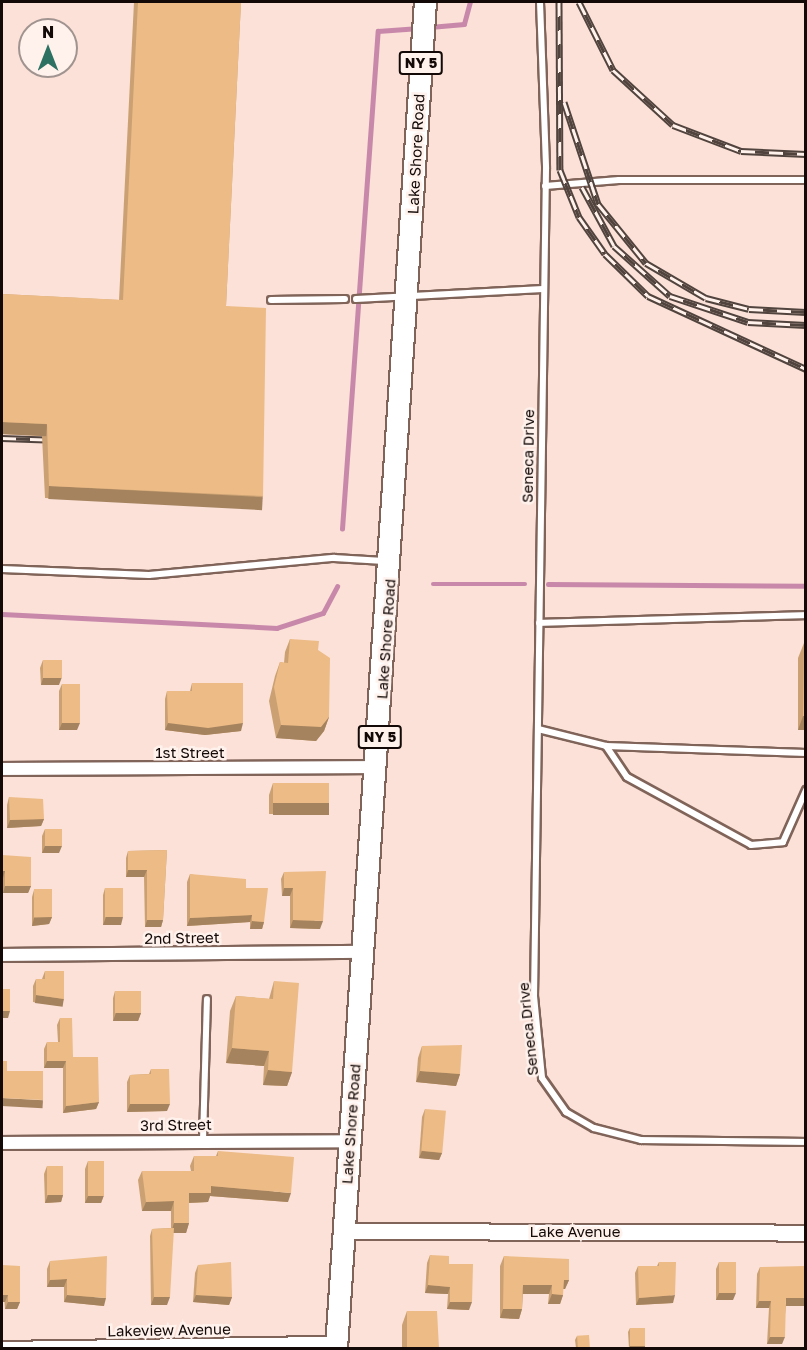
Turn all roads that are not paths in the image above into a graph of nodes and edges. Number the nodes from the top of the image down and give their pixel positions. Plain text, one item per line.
1 (425, 2) edge
2 (540, 2) edge
3 (806, 180) edge
4 (546, 186) junction
5 (543, 289) junction
6 (345, 299) dead end
7 (356, 299) dead end
8 (407, 299) junction
9 (271, 300) dead end
10 (391, 562) junction
11 (2, 569) edge
12 (806, 615) edge
13 (539, 623) junction
14 (538, 729) junction
15 (606, 746) junction
16 (806, 753) edge
17 (378, 767) junction
18 (2, 769) edge
19 (806, 790) edge
20 (363, 952) junction
21 (2, 955) edge
22 (207, 999) dead end
23 (203, 1140) junction
24 (350, 1141) junction
25 (806, 1142) edge
26 (2, 1143) edge
27 (344, 1231) junction
28 (806, 1233) edge
29 (336, 1346) edge
30 (2, 1348) edge

1 - 8 highway, Lake Shore Road / NY 5
2 - 4 lane, Seneca Drive
3 - 4 lane
4 - 5 lane, Seneca Drive
5 - 8 lane
5 - 13 lane, Seneca Drive
6 - 9 lane
7 - 8 lane
8 - 10 highway, Lake Shore Road / NY 5
10 - 11 lane
10 - 17 highway, Lake Shore Road / NY 5
12 - 13 lane
13 - 14 lane, Seneca Drive
14 - 15 lane
14 - 25 lane, Seneca Drive
15 - 16 lane
15 - 19 lane
17 - 18 street, 1st Street
17 - 20 highway, Lake Shore Road / NY 5
20 - 21 street, 2nd Street
20 - 24 highway, Lake Shore Road / NY 5
22 - 23 lane
23 - 24 street, 3rd Street
23 - 26 street, 3rd Street
24 - 27 highway, Lake Shore Road / NY 5
27 - 28 street, Lake Avenue
27 - 29 highway, Lake Shore Road / NY 5
29 - 30 street, Lakeview Avenue

